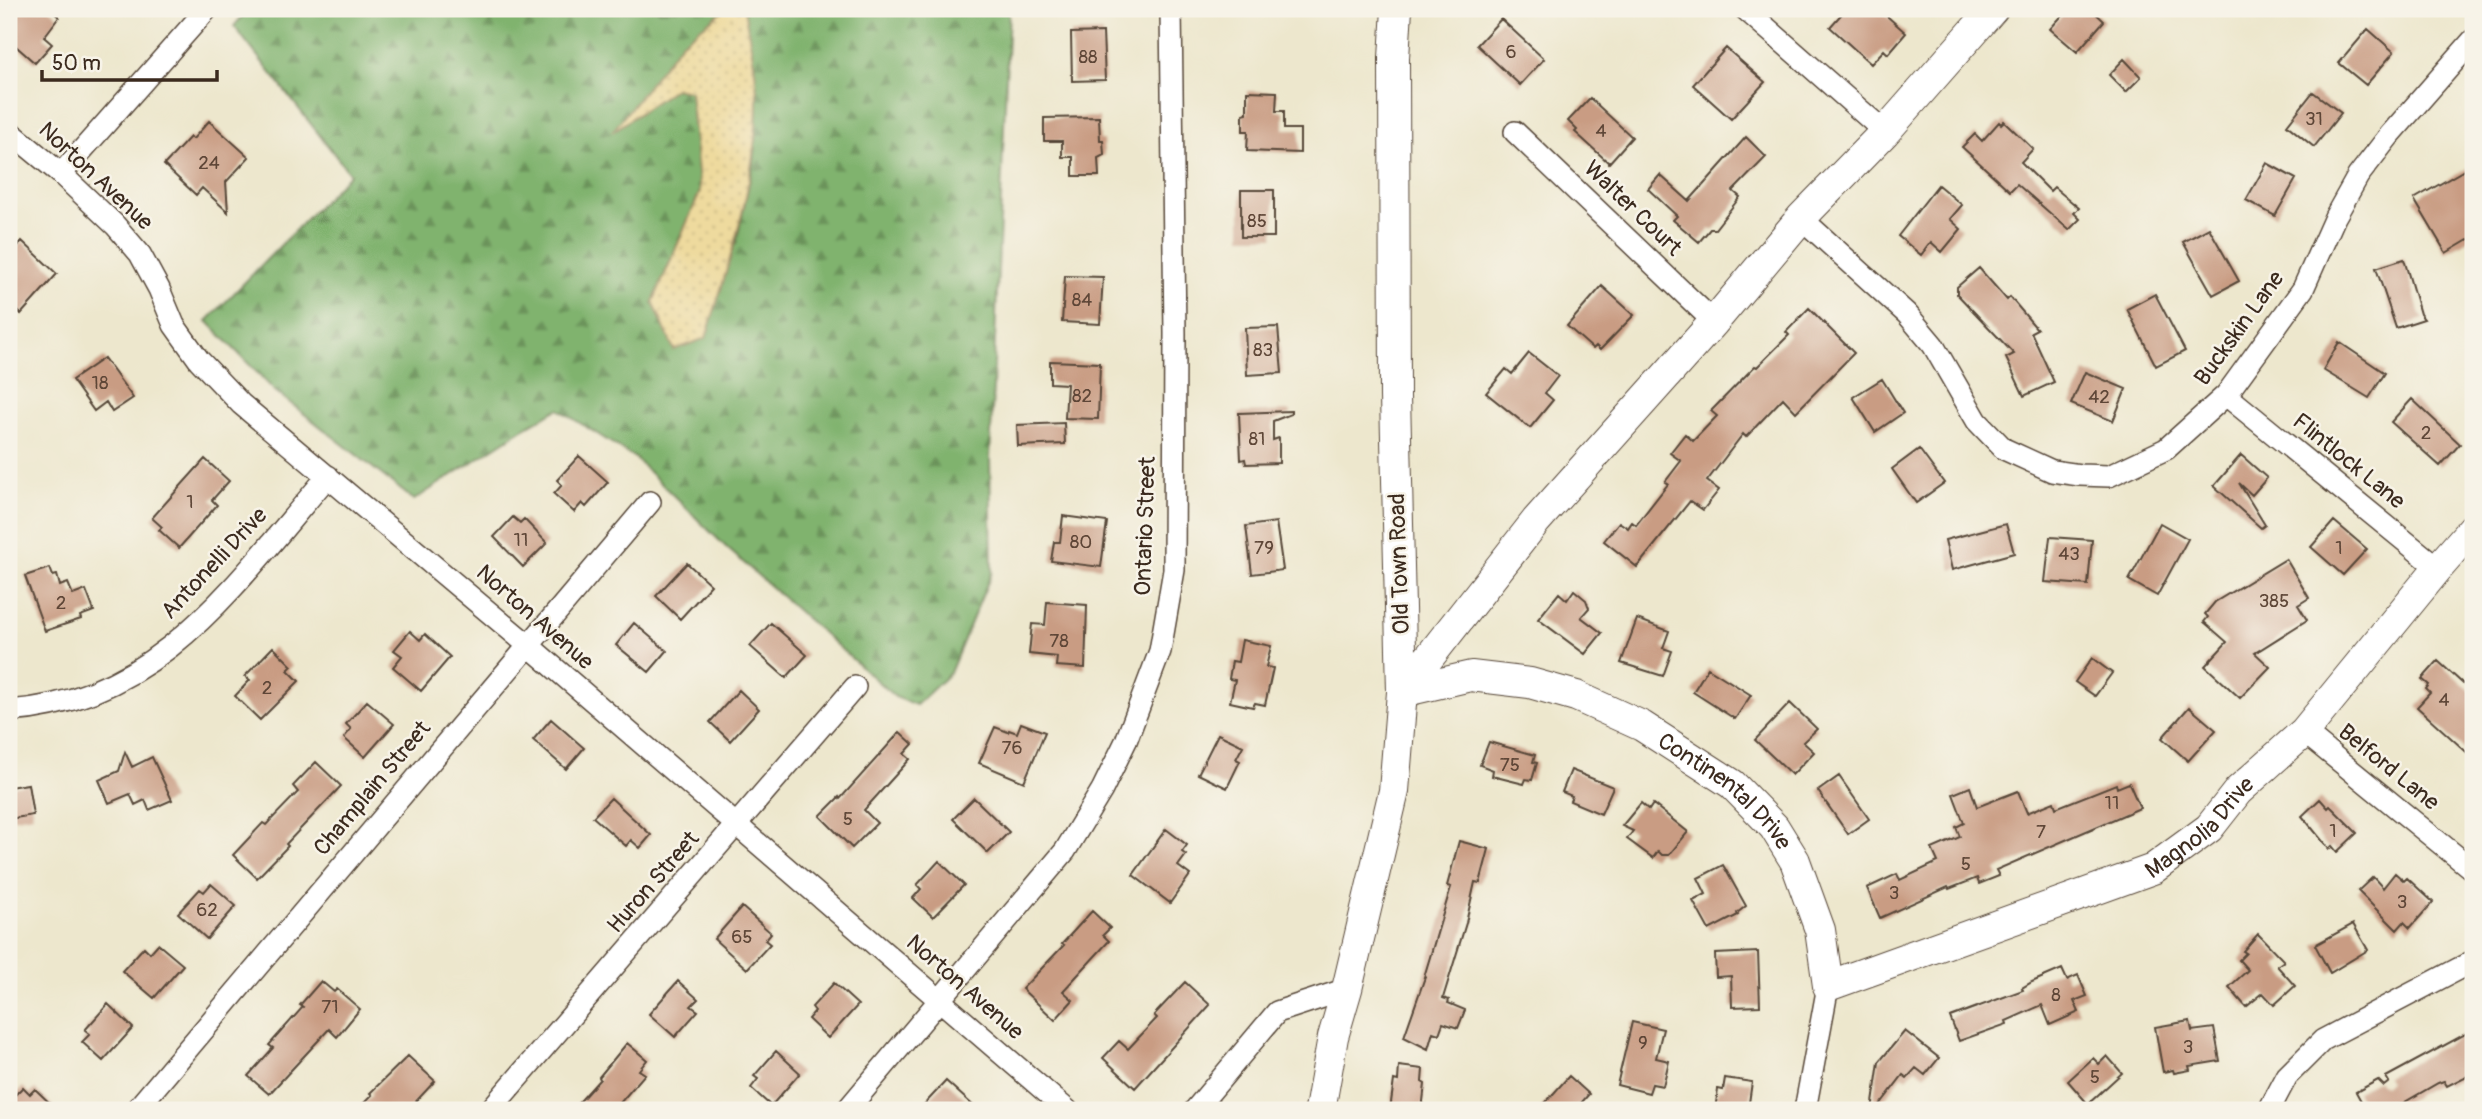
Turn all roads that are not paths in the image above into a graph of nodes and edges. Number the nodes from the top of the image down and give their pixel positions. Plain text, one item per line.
1 (207, 9) edge
2 (1171, 9) edge
3 (1396, 9) edge
4 (1745, 9) edge
5 (1993, 9) edge
6 (2473, 40) edge
7 (9, 131) edge
8 (1515, 132) dead end
9 (1885, 132) junction
10 (61, 174) junction
11 (1801, 218) junction
12 (1714, 322) junction
13 (2227, 394) junction
14 (328, 476) junction
15 (650, 502) dead end
16 (2473, 528) edge
17 (2438, 568) junction
18 (528, 645) junction
19 (855, 687) dead end
20 (1402, 692) junction
21 (9, 710) edge
22 (2304, 732) junction
23 (737, 827) junction
24 (2473, 870) edge
25 (2473, 961) edge
26 (1828, 986) junction
27 (1347, 989) junction
28 (941, 1001) junction
29 (136, 1110) edge
30 (490, 1110) edge
31 (847, 1110) edge
32 (1067, 1110) edge
33 (1195, 1110) edge
34 (1320, 1110) edge
35 (1805, 1110) edge
36 (2269, 1110) edge

1 - 10 street
2 - 28 street, Ontario Street
3 - 20 street, Old Town Road
4 - 9 street
5 - 9 street
6 - 13 street, Buckskin Lane
7 - 10 street, Norton Avenue
8 - 12 street, Walter Court
9 - 11 street
10 - 14 street, Norton Avenue
11 - 12 street
11 - 13 street, Buckskin Lane
12 - 20 street
13 - 17 street, Flintlock Lane
14 - 18 street, Norton Avenue
14 - 21 street, Antonelli Drive
15 - 18 street, Champlain Street
16 - 17 street, Magnolia Drive
17 - 22 street, Magnolia Drive
18 - 23 street, Norton Avenue
18 - 29 street, Champlain Street
19 - 23 street, Huron Street
20 - 26 street, Continental Drive
20 - 27 street, Old Town Road
22 - 24 street, Belford Lane
22 - 26 street, Magnolia Drive
23 - 28 street, Norton Avenue
23 - 30 street, Huron Street
25 - 36 street
26 - 35 street, Continental Drive
27 - 33 street
27 - 34 street, Old Town Road
28 - 31 street, Ontario Street
28 - 32 street, Norton Avenue

